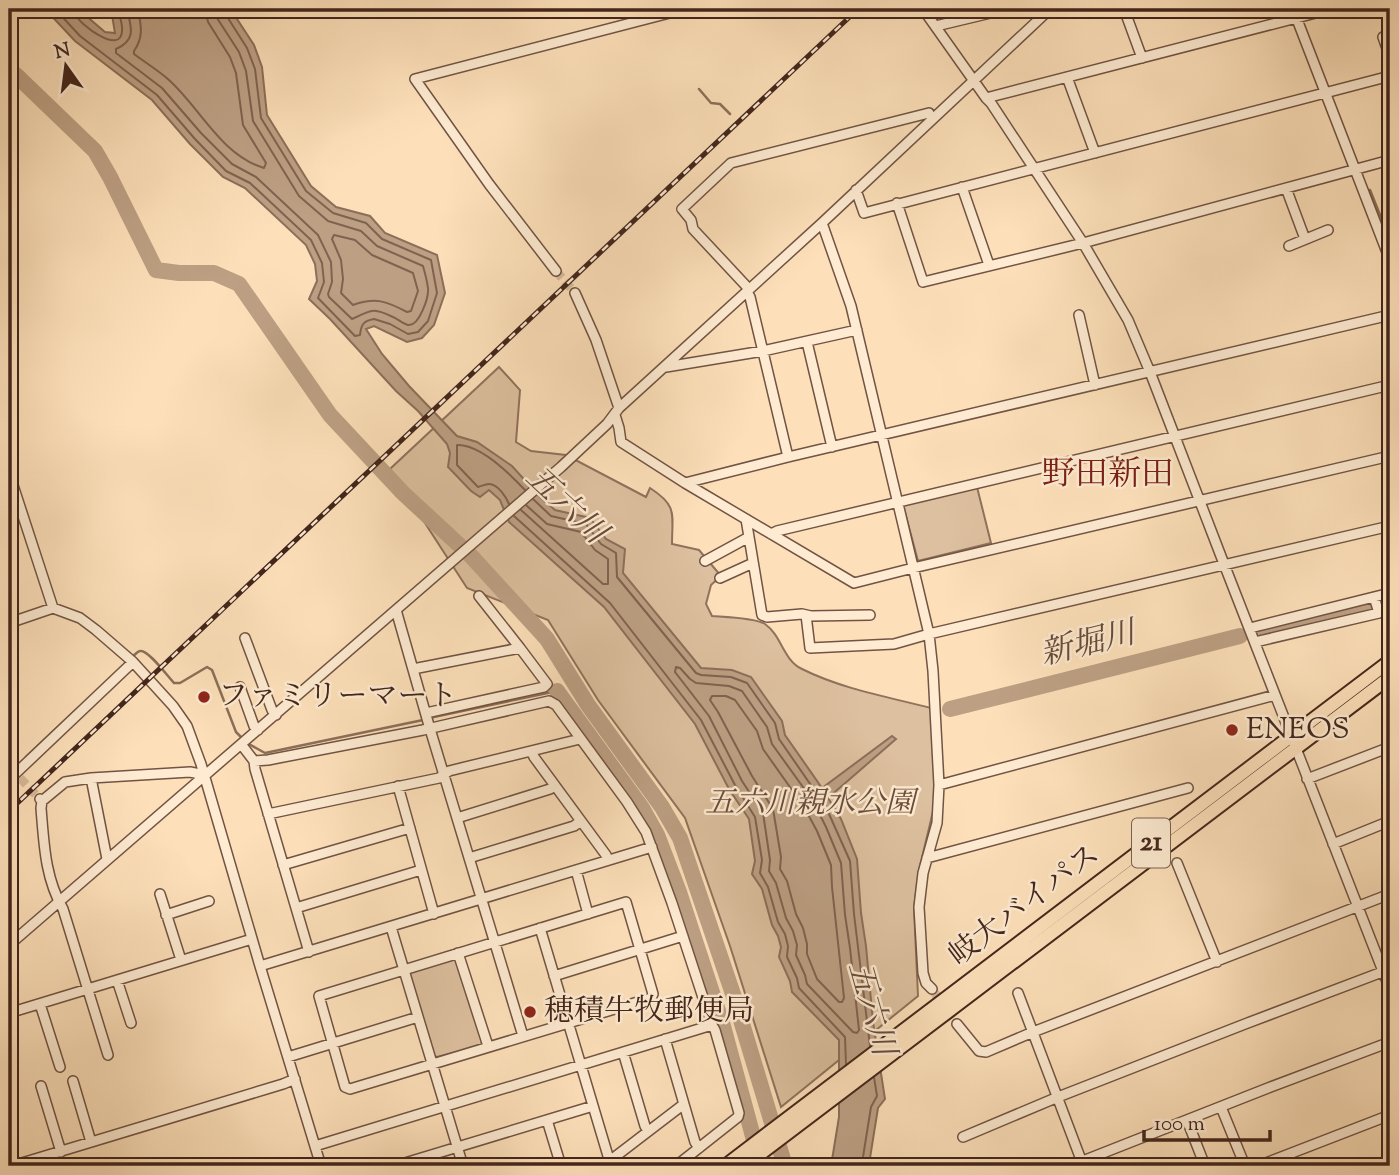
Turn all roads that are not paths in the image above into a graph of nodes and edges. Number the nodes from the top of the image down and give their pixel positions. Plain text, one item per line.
1 (685, 9) edge
2 (923, 9) edge
3 (1007, 9) edge
4 (1050, 9) edge
5 (1124, 9) edge
6 (1331, 9) edge
7 (1294, 13) edge
8 (936, 26) junction
9 (1384, 37) dead end
10 (1390, 57) edge
11 (1142, 58) junction
12 (1390, 76) edge
13 (1067, 77) junction
14 (974, 80) junction
15 (1326, 93) junction
16 (985, 98) junction
17 (929, 113) dead end
18 (1095, 153) junction
19 (1390, 160) edge
20 (1035, 169) junction
21 (1354, 170) junction
22 (962, 187) junction
23 (1286, 188) junction
24 (856, 190) junction
25 (897, 204) junction
26 (822, 223) junction
27 (1328, 230) dead end
28 (1305, 239) junction
29 (1083, 243) junction
30 (1289, 246) dead end
31 (1390, 260) edge
32 (989, 265) junction
33 (556, 271) tunnel mouth
34 (748, 291) junction
35 (575, 293) tunnel mouth
36 (1079, 315) dead end
37 (1390, 315) edge
38 (857, 330) junction
39 (807, 342) junction
40 (763, 351) junction
41 (664, 368) junction
42 (1150, 372) junction
43 (1095, 385) junction
44 (1390, 385) edge
45 (617, 412) junction
46 (882, 435) junction
47 (1174, 436) junction
48 (832, 447) junction
49 (1390, 456) edge
50 (788, 457) junction
51 (9, 473) edge
52 (685, 483) junction
53 (1199, 501) junction
54 (898, 502) junction
55 (746, 519) junction
56 (1390, 526) edge
57 (771, 534) junction
58 (749, 537) junction
59 (705, 561) dead end
60 (754, 563) junction
61 (1224, 564) junction
62 (913, 568) junction
63 (720, 578) dead end
64 (1390, 593) edge
65 (479, 596) dead end
66 (1374, 597) junction
67 (53, 608) junction
68 (396, 610) junction
69 (806, 615) junction
70 (870, 615) dead end
71 (9, 622) edge
72 (1250, 628) junction
73 (929, 634) junction
74 (244, 638) dead end
75 (1255, 642) junction
76 (520, 648) junction
77 (1390, 661) edge
78 (133, 662) junction
79 (413, 669) junction
80 (1390, 677) edge
81 (240, 687) dead end
82 (1275, 695) junction
83 (426, 713) junction
84 (276, 715) junction
85 (430, 729) junction
86 (258, 730) junction
87 (1292, 735) junction
88 (580, 739) junction
89 (241, 744) junction
90 (1390, 747) edge
91 (1297, 748) junction
92 (532, 751) junction
93 (254, 761) junction
94 (444, 774) junction
95 (205, 775) junction
96 (15, 777) edge
97 (91, 778) junction
98 (1307, 779) junction
99 (939, 785) junction
100 (398, 786) junction
101 (555, 786) junction
102 (1188, 789) dead end
103 (268, 814) junction
104 (457, 818) junction
105 (581, 821) junction
106 (1390, 821) edge
107 (410, 828) junction
108 (1333, 844) junction
109 (652, 847) junction
110 (470, 858) junction
111 (928, 858) junction
112 (107, 859) junction
113 (608, 860) junction
114 (1177, 863) dead end
115 (283, 865) junction
116 (421, 870) junction
117 (576, 870) junction
118 (160, 894) dead end
119 (1390, 894) edge
120 (481, 899) junction
121 (209, 901) dead end
122 (59, 902) junction
123 (1359, 906) junction
124 (296, 908) junction
125 (434, 914) junction
126 (588, 914) junction
127 (166, 915) junction
128 (391, 927) junction
129 (540, 928) junction
130 (683, 936) junction
131 (252, 939) junction
132 (494, 942) junction
133 (9, 946) edge
134 (640, 949) junction
135 (309, 952) junction
136 (458, 953) junction
137 (181, 960) junction
138 (1217, 962) junction
139 (260, 966) junction
140 (404, 970) junction
141 (1387, 970) edge
142 (554, 976) junction
143 (117, 980) junction
144 (88, 989) junction
145 (932, 989) tunnel mouth
146 (1390, 989) edge
147 (1018, 993) dead end
148 (40, 1004) junction
149 (9, 1013) edge
150 (418, 1017) junction
151 (568, 1022) junction
152 (131, 1023) dead end
153 (957, 1024) tunnel mouth
154 (712, 1025) junction
155 (915, 1030) junction
156 (1033, 1032) junction
157 (523, 1036) junction
158 (665, 1040) junction
159 (1390, 1042) edge
160 (331, 1043) junction
161 (488, 1046) junction
162 (623, 1052) junction
163 (108, 1055) dead end
164 (288, 1057) junction
165 (432, 1064) junction
166 (580, 1065) junction
167 (60, 1067) dead end
168 (295, 1079) junction
169 (73, 1081) dead end
170 (41, 1086) dead end
171 (1058, 1097) junction
172 (684, 1104) junction
173 (593, 1106) junction
174 (445, 1107) junction
175 (1221, 1107) junction
176 (1390, 1115) edge
177 (547, 1120) junction
178 (1187, 1120) junction
179 (648, 1131) junction
180 (963, 1137) dead end
181 (92, 1142) junction
182 (315, 1146) junction
183 (457, 1148) junction
184 (699, 1148) junction
185 (61, 1152) junction
186 (43, 1162) edge
187 (743, 1162) edge
188 (414, 1164) edge
189 (560, 1164) edge
190 (1083, 1164) edge
191 (608, 1165) edge
192 (12, 1166) edge
193 (321, 1166) edge
194 (395, 1166) edge
195 (463, 1166) edge
196 (542, 1166) edge
197 (676, 1166) edge
198 (724, 1166) edge
199 (1070, 1166) edge
200 (1205, 1166) edge
201 (1245, 1166) edge
202 (1258, 1166) edge

1 - 33 street
2 - 8 street
3 - 8 street
4 - 14 street
5 - 11 street
6 - 7 street
7 - 11 street
7 - 15 street
8 - 14 street
9 - 10 street
11 - 13 street
12 - 15 street
13 - 16 street
13 - 18 street
14 - 16 street
14 - 24 street
15 - 18 street
15 - 21 street
16 - 20 street
17 - 34 street
18 - 20 street
19 - 21 street
20 - 22 street
20 - 29 street
21 - 23 street
21 - 31 street
22 - 25 street
22 - 32 street
23 - 28 street
23 - 29 street
24 - 25 street
24 - 26 street
25 - 32 street
26 - 34 street
26 - 38 street
27 - 28 street
28 - 30 street
29 - 32 street
29 - 42 street
34 - 40 street
34 - 41 street
35 - 45 street
36 - 43 street
37 - 42 street
38 - 39 street
38 - 46 street
39 - 40 street
39 - 48 street
40 - 41 street
40 - 50 street
41 - 45 street
42 - 43 street
42 - 47 street
43 - 46 street
44 - 47 street
45 - 52 street
45 - 68 street
46 - 48 street
46 - 54 street
47 - 53 street
47 - 54 street
48 - 50 street
49 - 53 street
50 - 52 street
51 - 67 street
52 - 55 street
53 - 61 street
53 - 62 street
54 - 57 street
54 - 62 street
55 - 57 street
55 - 58 street
56 - 61 street
57 - 62 street
58 - 59 street
58 - 60 street
60 - 63 street
60 - 69 street
61 - 72 street
61 - 73 street
62 - 73 street
64 - 66 street
65 - 76 street
66 - 72 street
66 - 75 street
67 - 71 street
67 - 78 street
68 - 79 street
68 - 84 street
69 - 70 street
69 - 73 street
72 - 75 street
73 - 99 street
74 - 84 street
75 - 82 street
76 - 79 street
76 - 83 street
77 - 87 highway, 岐大バイパス / 21
78 - 95 street
78 - 96 street
79 - 83 street
80 - 91 highway, 岐大バイパス / 21
81 - 86 street
82 - 87 street
82 - 99 street
83 - 85 street
84 - 86 street
85 - 88 street
85 - 93 street
85 - 94 street
86 - 89 street
87 - 91 street
87 - 155 highway, 岐大バイパス / 21
88 - 92 street
88 - 109 street
89 - 93 street
89 - 95 street
90 - 98 street
91 - 98 street
91 - 155 highway, 岐大バイパス / 21
92 - 94 street
92 - 101 street
93 - 103 street
94 - 100 street
94 - 104 street
95 - 97 street
95 - 112 street
95 - 131 street
97 - 112 street
97 - 122 street
98 - 108 street
99 - 111 street
100 - 103 street
100 - 107 street
101 - 104 street
101 - 105 street
102 - 111 street
103 - 115 street
104 - 110 street
105 - 110 street
105 - 113 street
106 - 108 street
107 - 115 street
107 - 116 street
108 - 123 street
109 - 113 street
109 - 130 street
110 - 120 street
111 - 145 street
112 - 122 street
113 - 117 street
114 - 138 street
115 - 124 street
116 - 124 street
116 - 125 street
117 - 120 street
117 - 126 street
118 - 127 street
119 - 123 street
120 - 125 street
120 - 132 street
121 - 127 street
122 - 133 street
122 - 144 street
123 - 138 street
123 - 141 street
124 - 135 street
125 - 128 street
126 - 129 street
126 - 134 street
127 - 137 street
128 - 135 street
128 - 140 street
129 - 132 street
129 - 142 street
130 - 134 street
130 - 154 street
131 - 137 street
131 - 139 street
132 - 136 street
132 - 157 street
134 - 142 street
134 - 151 street
135 - 139 street
136 - 140 street
136 - 161 street
137 - 143 street
138 - 156 street
139 - 164 street
140 - 150 street
140 - 160 street
141 - 146 street
141 - 171 street
142 - 151 street
143 - 144 street
143 - 152 street
144 - 148 street
144 - 163 street
147 - 156 street
148 - 149 street
148 - 167 street
150 - 160 street
150 - 165 street
151 - 157 street
151 - 166 street
153 - 156 street
154 - 158 street
154 - 184 street
155 - 187 highway, 岐大バイパス / 21
156 - 171 street
157 - 161 street
158 - 162 street
158 - 172 street
159 - 175 street
160 - 164 street
160 - 165 street
161 - 165 street
162 - 166 street
162 - 179 street
164 - 168 street
165 - 174 street
166 - 173 street
166 - 174 street
168 - 181 street
168 - 182 street
169 - 181 street
170 - 185 street
171 - 180 street
171 - 190 street
172 - 179 street
172 - 184 street
173 - 177 street
173 - 191 street
174 - 182 street
174 - 183 street
175 - 178 street
175 - 201 street
176 - 202 street
177 - 183 street
177 - 189 street
178 - 190 street
178 - 200 street
179 - 191 street
181 - 185 street
182 - 193 street
183 - 188 street
183 - 195 street
184 - 197 street
185 - 186 street
186 - 192 street
187 - 198 highway, 岐大バイパス / 21
188 - 194 street
189 - 196 street
190 - 199 street

